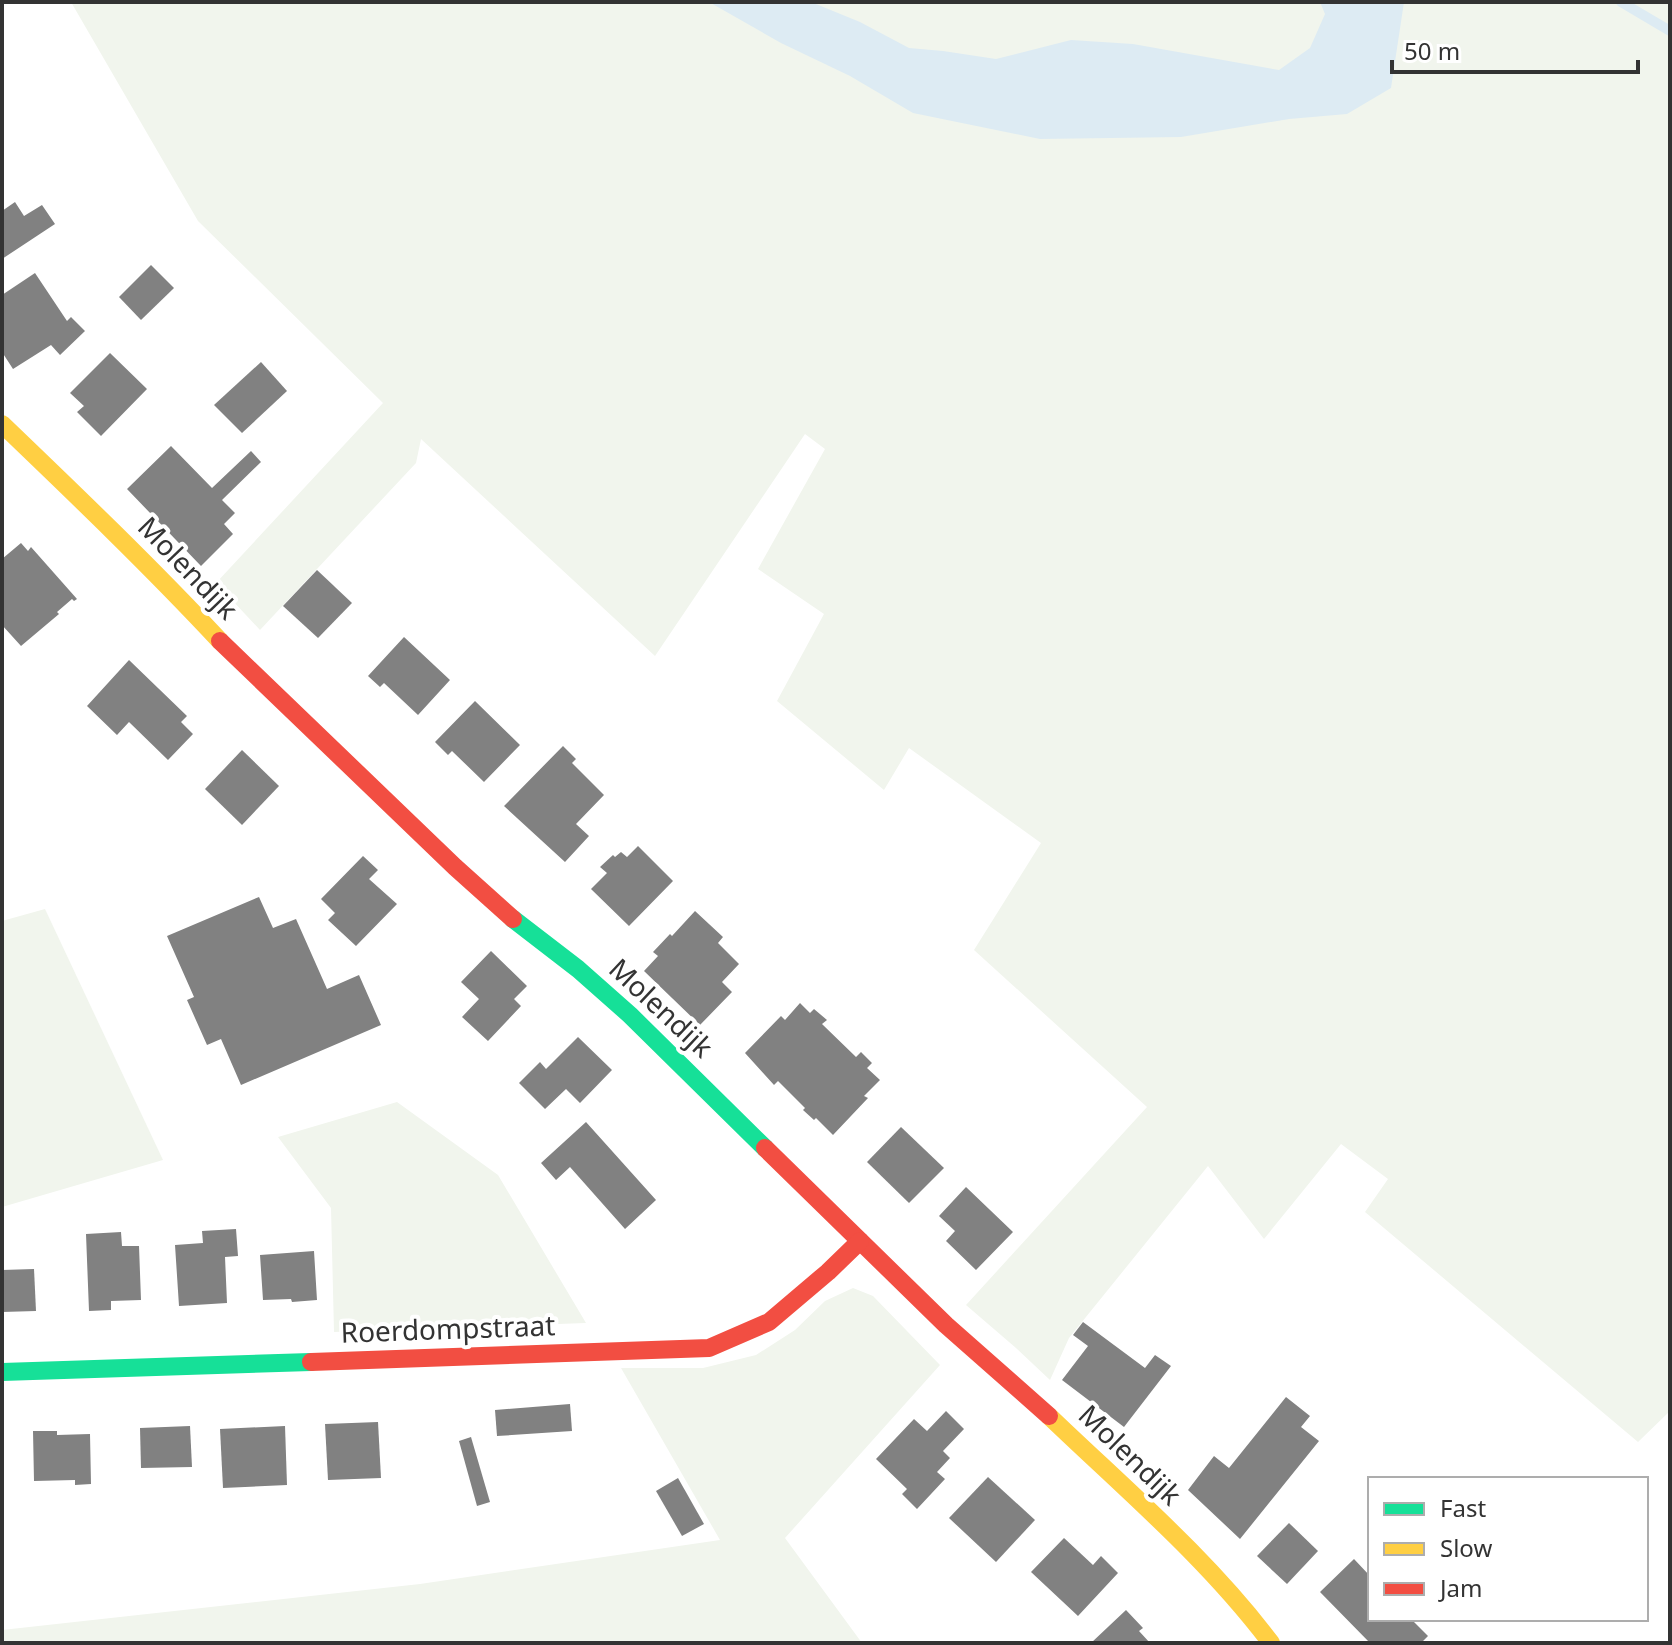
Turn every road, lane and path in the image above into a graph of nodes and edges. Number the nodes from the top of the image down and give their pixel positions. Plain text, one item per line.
1 (2, 424) edge
2 (860, 1241) junction
3 (2, 1372) edge
4 (1271, 1643) edge

1 - 2 street, Molendijk
2 - 3 street, Roerdompstraat
2 - 4 street, Molendijk

